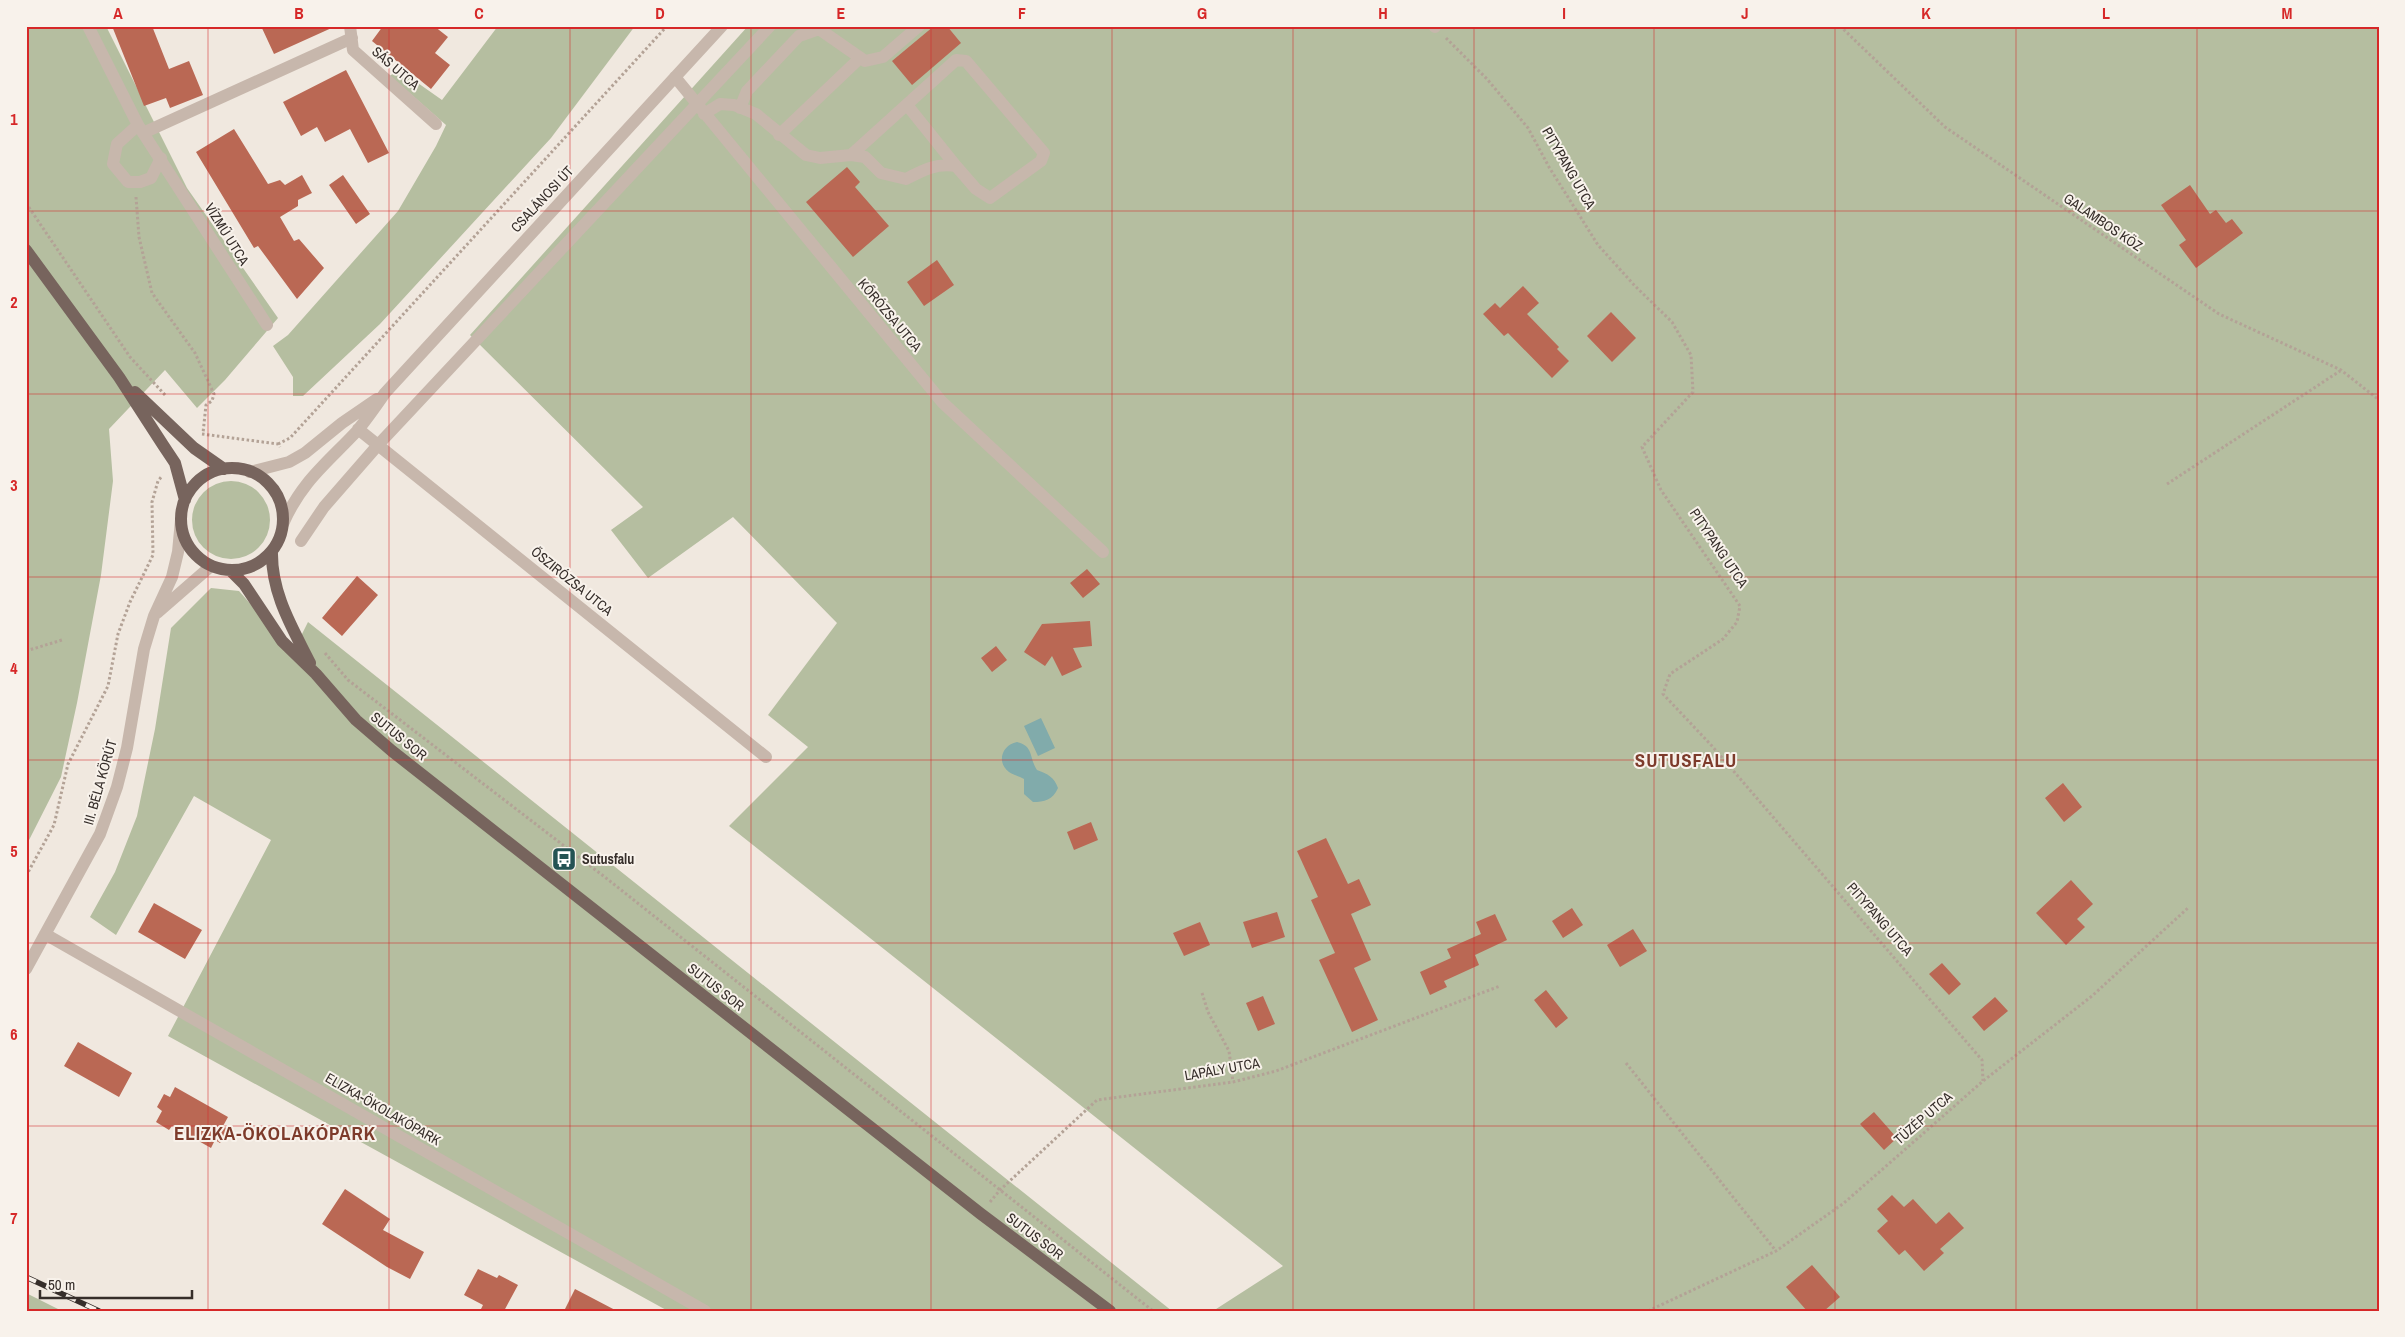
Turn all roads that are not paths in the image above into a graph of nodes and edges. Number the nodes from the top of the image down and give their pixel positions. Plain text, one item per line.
1 (88, 26) edge
2 (722, 26) edge
3 (770, 26) edge
4 (919, 26) edge
5 (351, 32) edge
6 (860, 58) junction
7 (675, 77) junction
8 (907, 104) junction
9 (740, 108) junction
10 (700, 110) junction
11 (436, 124) dead end
12 (140, 129) junction
13 (780, 135) junction
14 (851, 154) junction
15 (161, 158) junction
16 (956, 166) junction
17 (26, 250) edge
18 (267, 325) dead end
19 (119, 377) junction
20 (385, 394) junction
21 (358, 430) junction
22 (378, 445) junction
23 (224, 469) junction
24 (250, 472) junction
25 (185, 500) junction
26 (181, 520) junction
27 (283, 524) junction
28 (301, 542) dead end
29 (272, 551) junction
30 (1103, 552) dead end
31 (211, 566) junction
32 (230, 570) junction
33 (154, 616) junction
34 (316, 674) junction
35 (766, 757) dead end
36 (45, 934) junction
37 (26, 969) edge
38 (705, 1311) edge
39 (1110, 1311) edge

1 - 12 street, VÍZMŰ UTCA
2 - 7 street, CSALÁNOSI ÚT
3 - 10 street
4 - 6 street
5 - 11 street, SÁS UTCA
5 - 12 street
6 - 9 street
6 - 13 street
7 - 10 street, KŐRÓZSA UTCA
7 - 20 street, CSALÁNOSI ÚT
8 - 14 street
8 - 16 street
8 - 16 street
9 - 10 street
9 - 13 street
10 - 22 street
10 - 30 street, KŐRÓZSA UTCA
12 - 15 street, VÍZMŰ UTCA
12 - 15 street
13 - 14 street
14 - 16 street
15 - 18 street, VÍZMŰ UTCA
17 - 19 main road
19 - 23 main road
19 - 25 main road
20 - 21 street, CSALÁNOSI ÚT
20 - 24 street, CSALÁNOSI ÚT
21 - 22 street, ŐSZIRÓZSA UTCA
21 - 27 street, CSALÁNOSI ÚT
22 - 28 street
22 - 35 street, ŐSZIRÓZSA UTCA
23 - 24 main road
23 - 25 main road
24 - 27 main road
25 - 26 main road
26 - 31 main road
26 - 33 street, III. BÉLA KÖRÚT
27 - 29 main road
29 - 32 main road
29 - 34 main road
31 - 32 main road
31 - 33 street
32 - 34 main road
33 - 36 street, III. BÉLA KÖRÚT
34 - 39 main road, SUTUS SOR
36 - 37 street, III. BÉLA KÖRÚT
36 - 38 street, ELIZKA-ÖKOLAKÓPARK

